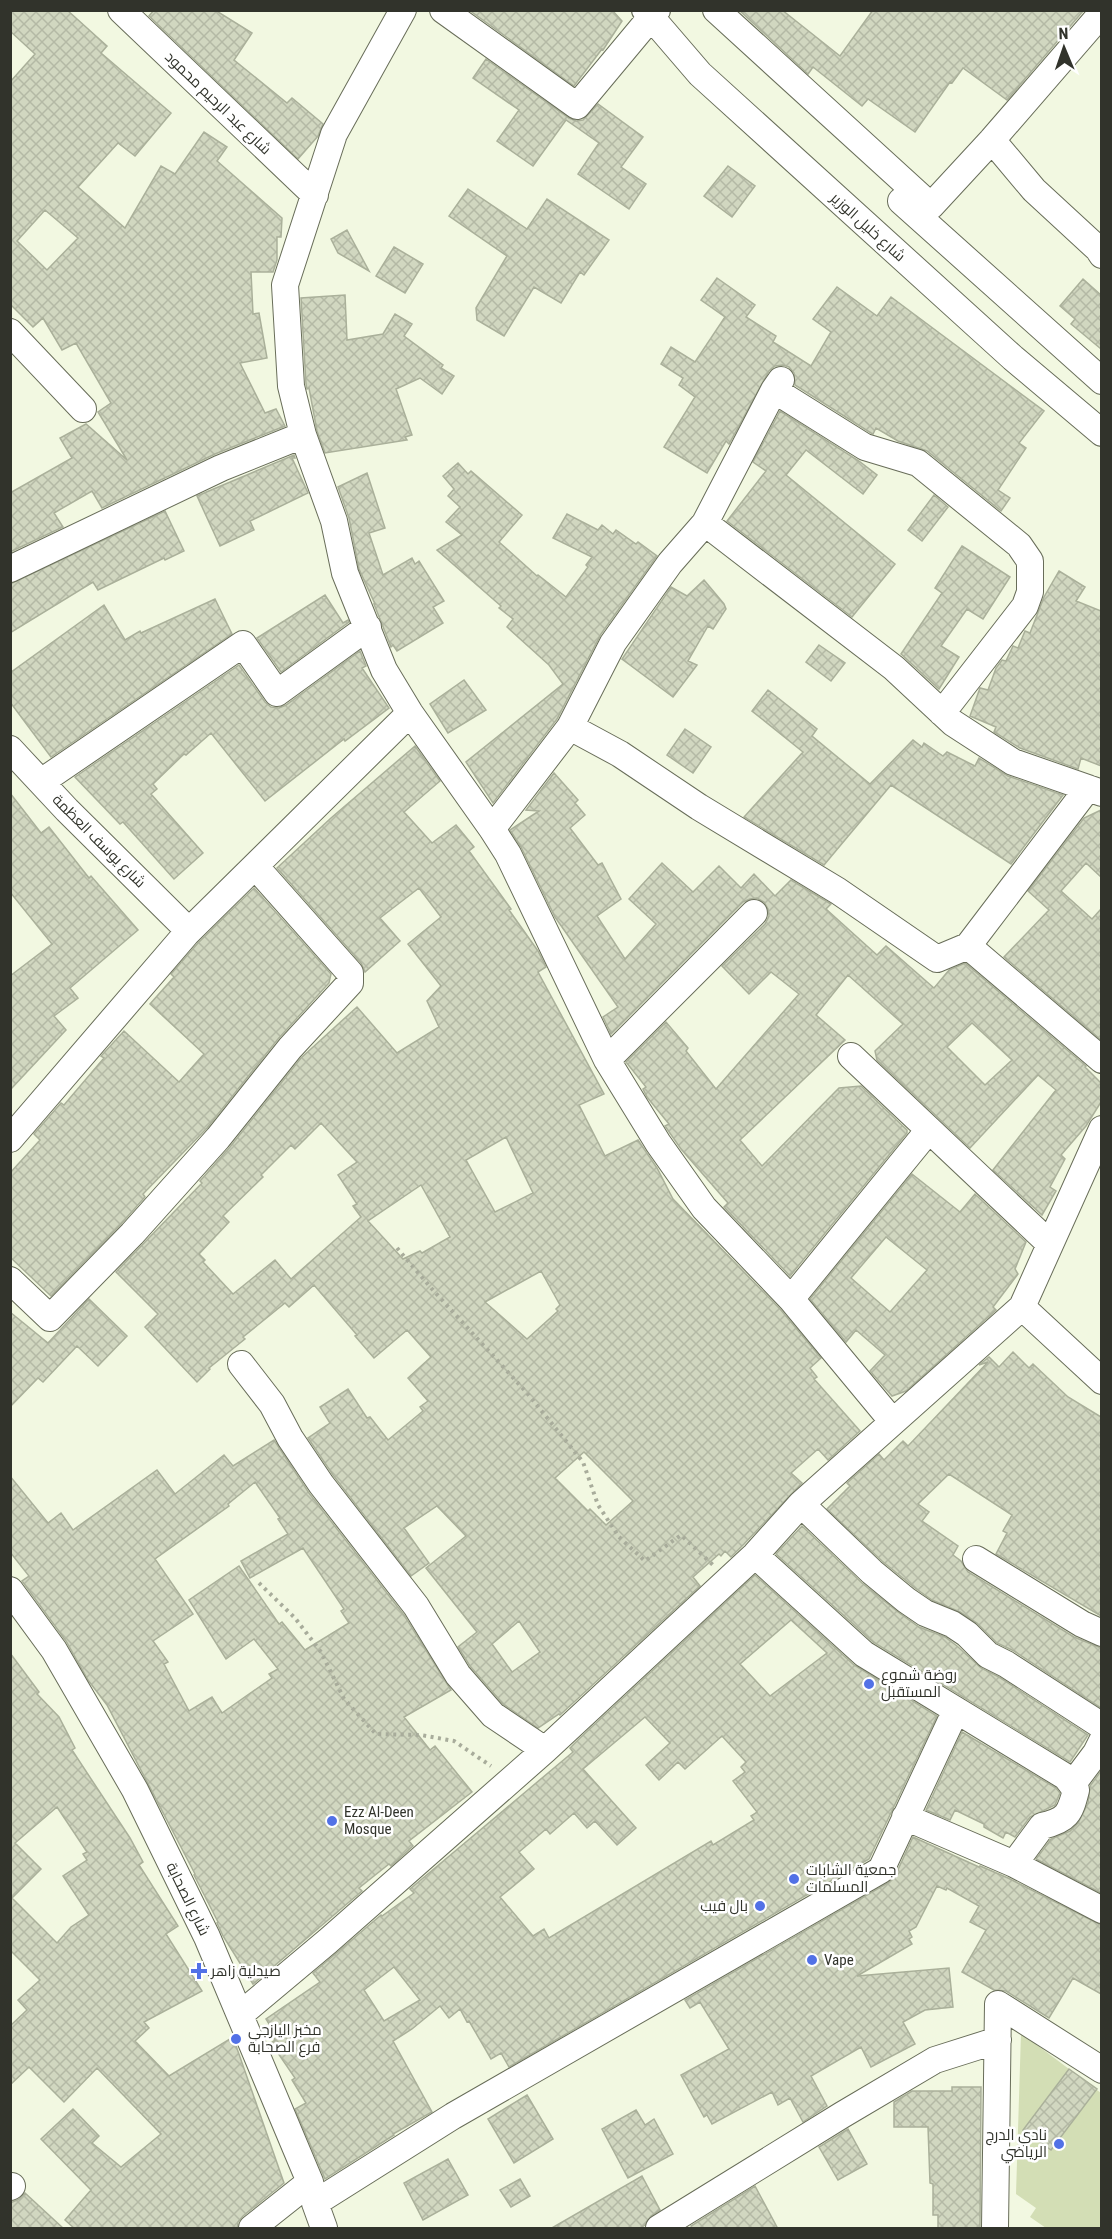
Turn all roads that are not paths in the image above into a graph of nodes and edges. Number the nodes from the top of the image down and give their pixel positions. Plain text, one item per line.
1 (121, 10) edge
2 (403, 10) edge
3 (443, 10) edge
4 (702, 10) edge
5 (716, 10) edge
6 (651, 13) edge
7 (1101, 13) edge
8 (992, 140) junction
9 (315, 195) junction
10 (1101, 255) edge
11 (10, 332) edge
12 (1101, 381) edge
13 (83, 409) dead end
14 (1101, 433) edge
15 (303, 435) junction
16 (705, 523) junction
17 (10, 569) edge
18 (368, 627) junction
19 (410, 713) junction
20 (942, 713) junction
21 (570, 727) junction
22 (10, 749) edge
23 (41, 782) junction
24 (1094, 790) edge
25 (492, 829) junction
26 (255, 866) junction
27 (754, 913) dead end
28 (189, 932) junction
29 (968, 946) junction
30 (851, 1056) dead end
31 (607, 1060) junction
32 (1101, 1060) edge
33 (1101, 1129) edge
34 (928, 1131) junction
35 (10, 1139) edge
36 (1049, 1243) junction
37 (10, 1280) edge
38 (791, 1299) junction
39 (1022, 1307) junction
40 (241, 1364) dead end
41 (1101, 1382) edge
42 (893, 1422) junction
43 (801, 1504) junction
44 (755, 1556) junction
45 (976, 1559) dead end
46 (10, 1590) edge
47 (1101, 1633) edge
48 (956, 1710) junction
49 (1101, 1725) edge
50 (1101, 1741) edge
51 (545, 1750) junction
52 (1072, 1785) junction
53 (905, 1816) junction
54 (1014, 1864) junction
55 (1101, 1910) edge
56 (241, 2014) junction
57 (998, 2040) junction
58 (1101, 2070) edge
59 (313, 2193) junction
60 (252, 2229) edge
61 (324, 2229) edge
62 (658, 2229) edge
63 (995, 2229) edge

1 - 9 street, شارع عبد الرحيم محمود
2 - 9 street
3 - 6 street
4 - 12 street
5 - 8 street
6 - 14 street, شارع خليل الوزير
7 - 8 street
8 - 10 street
9 - 15 street
11 - 13 street
15 - 17 street
15 - 18 street
16 - 20 street
16 - 20 street
16 - 21 street
18 - 19 street
18 - 23 street
19 - 25 street
19 - 26 street
20 - 24 street
21 - 25 street
21 - 29 street
22 - 23 street, شارع يوسف العظمة
23 - 28 street, شارع يوسف العظمة
24 - 29 street
25 - 31 street
26 - 28 street
26 - 37 street
27 - 31 street
28 - 35 street
29 - 32 street
30 - 34 street
31 - 38 street
33 - 36 street
34 - 36 street
34 - 38 street
36 - 39 street
38 - 42 street
39 - 41 street
39 - 42 street
40 - 51 street
42 - 43 street
43 - 44 street
43 - 49 street
44 - 48 street
44 - 51 street
45 - 47 street
46 - 56 street, شارع الصحابة
48 - 52 street
48 - 53 street
50 - 52 street
51 - 56 street
52 - 54 street
53 - 54 street
53 - 59 street
54 - 55 street
56 - 59 street, شارع الصحابة
57 - 58 street
57 - 62 street
57 - 63 street
59 - 60 street
59 - 61 street, شارع الصحابة

